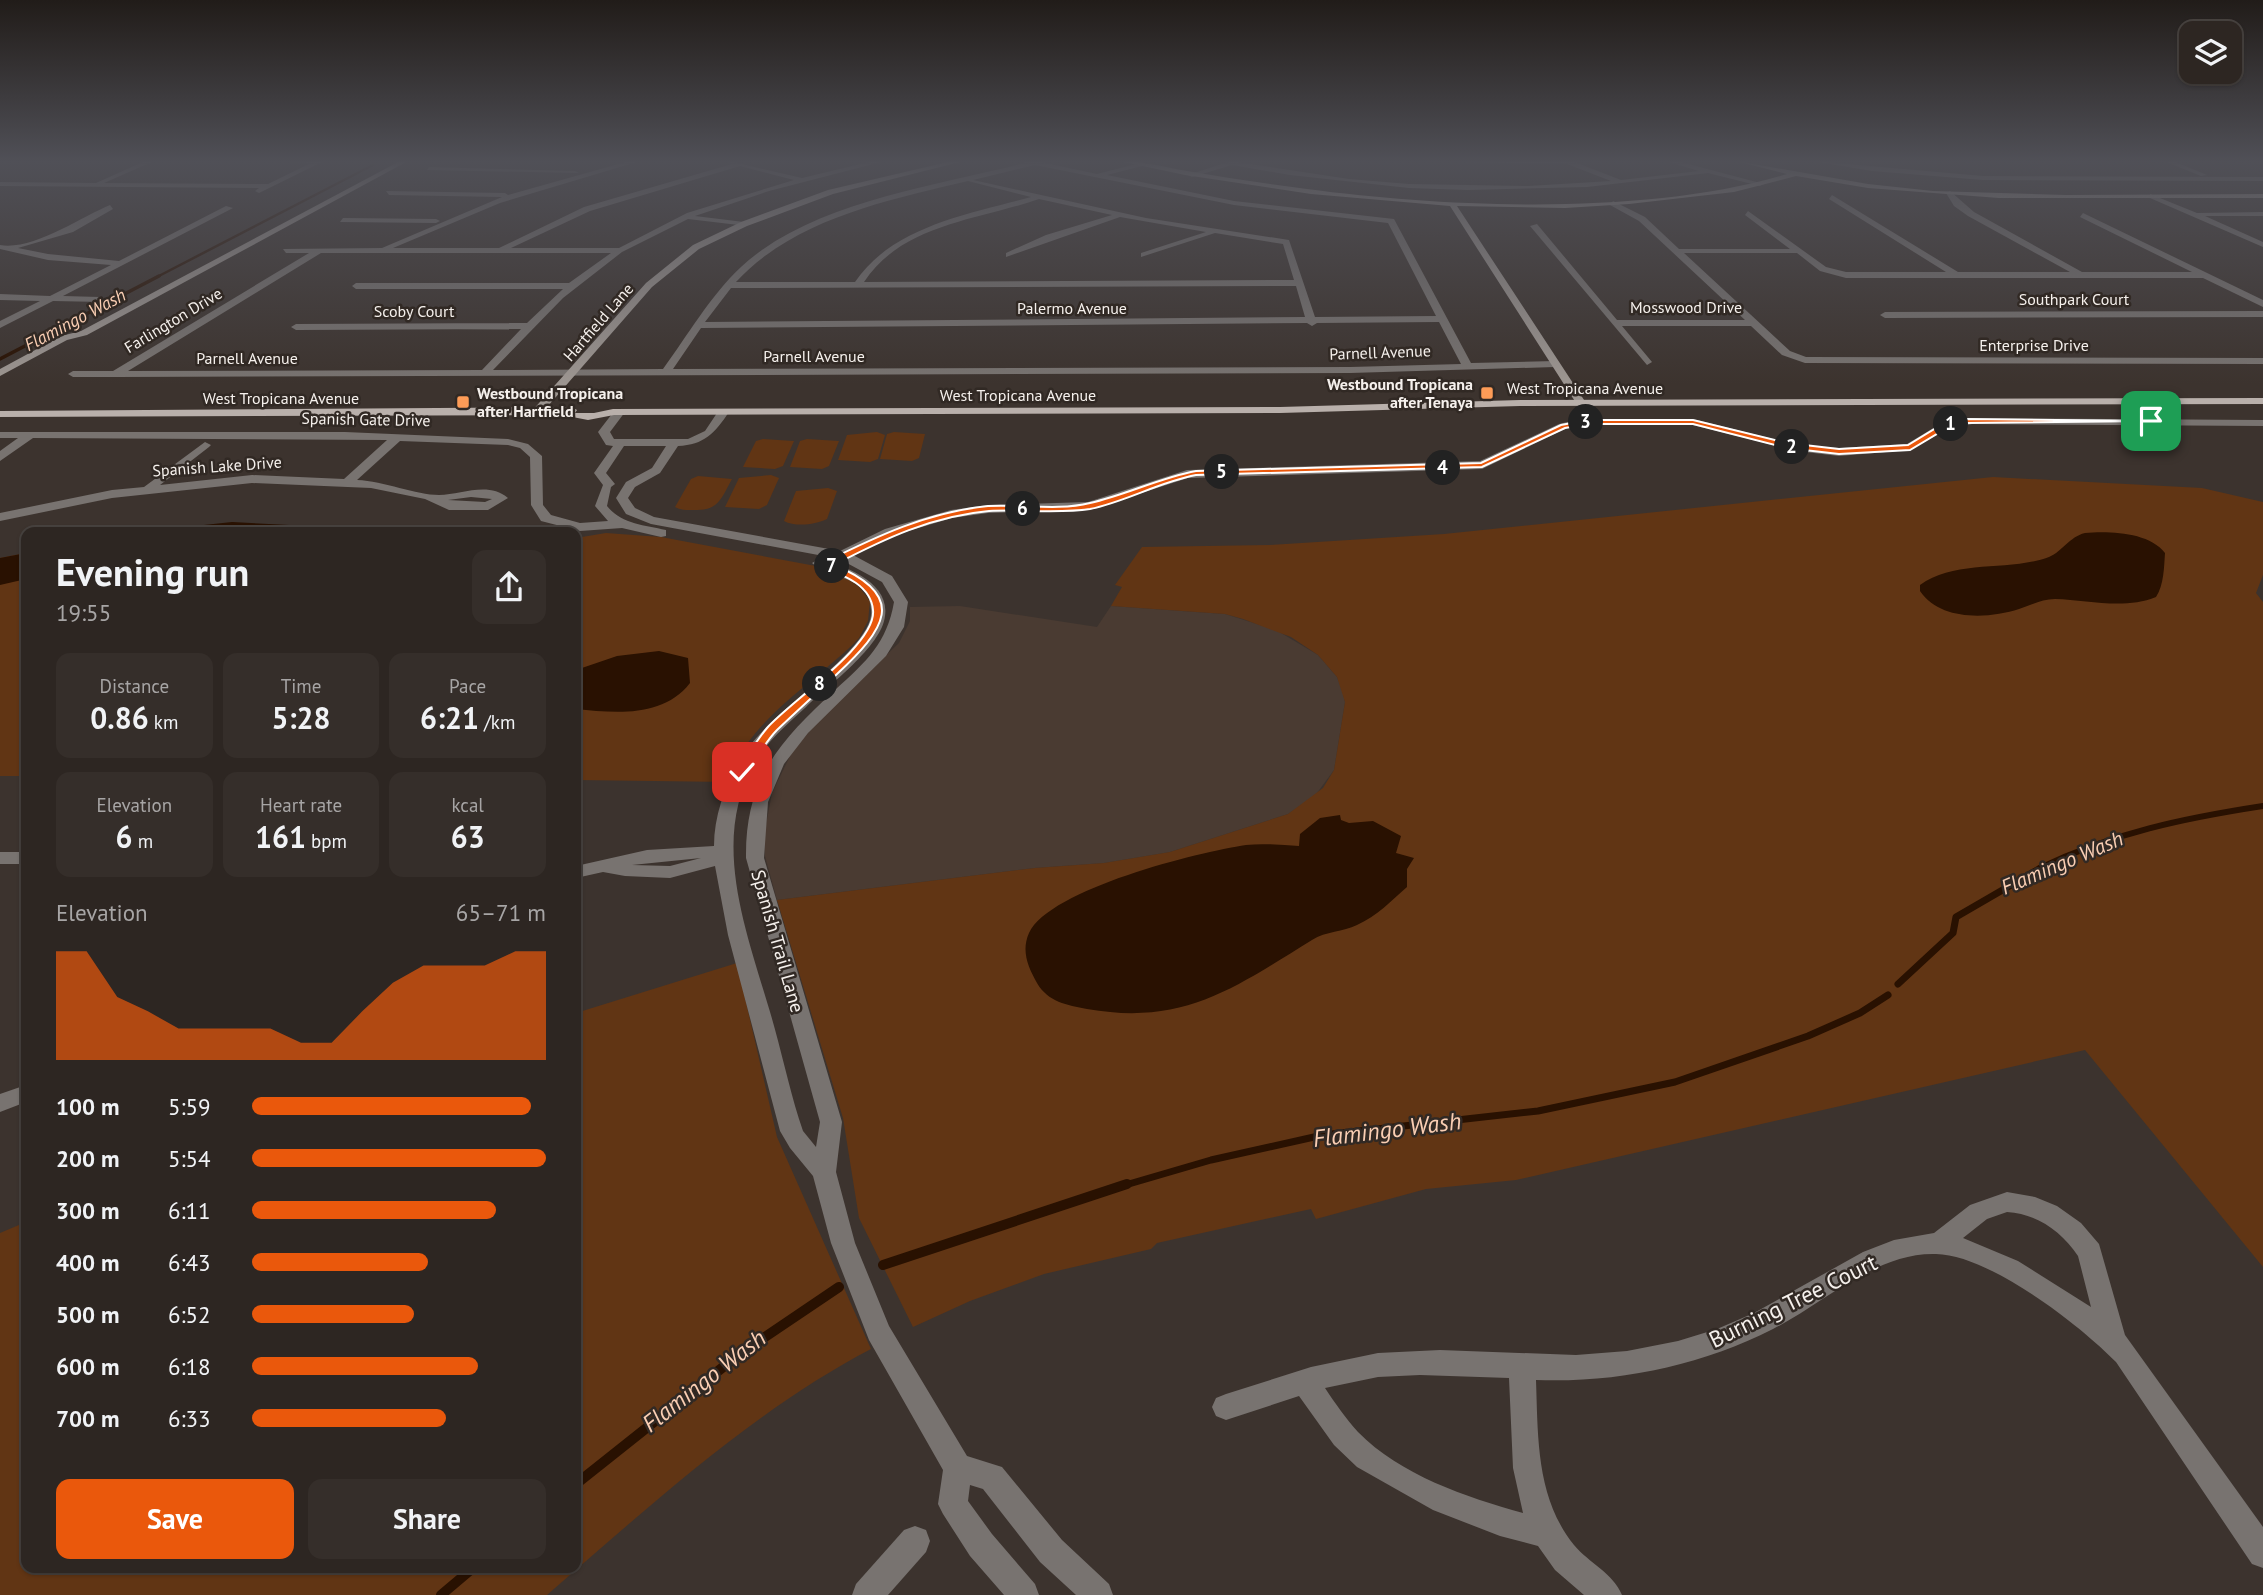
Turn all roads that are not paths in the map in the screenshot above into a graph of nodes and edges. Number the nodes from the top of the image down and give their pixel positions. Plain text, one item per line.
1 (55, 235) edge
2 (174, 235) edge
3 (263, 235) edge
4 (414, 235) edge
5 (530, 235) edge
6 (649, 235) edge
7 (719, 235) edge
8 (796, 235) edge
9 (920, 235) edge
10 (1054, 235) edge
11 (1204, 235) edge
12 (1239, 235) edge
13 (1399, 235) edge
14 (1472, 235) edge
15 (1542, 235) edge
16 (1660, 235) edge
17 (1779, 235) edge
18 (1893, 235) edge
19 (2010, 235) edge
20 (2124, 235) edge
21 (2242, 235) edge
22 (2262, 244) edge
23 (4, 247) edge
24 (501, 250) junction
25 (619, 250) junction
26 (286, 251) dead end
27 (319, 251) junction
28 (380, 251) junction
29 (1677, 251) junction
30 (1801, 251) junction
31 (1009, 255) dead end
32 (1144, 255) dead end
33 (119, 263) junction
34 (1956, 275) junction
35 (2081, 275) junction
36 (2204, 275) junction
37 (1301, 283) junction
38 (858, 284) junction
39 (730, 285) junction
40 (356, 286) dead end
41 (573, 286) junction
42 (0, 297) edge
43 (54, 299) junction
44 (100, 300) dead end
45 (2263, 304) edge
46 (2263, 314) edge
47 (1885, 315) dead end
48 (1444, 319) junction
49 (1312, 323) junction
50 (1617, 323) junction
51 (1754, 323) junction
52 (0, 325) edge
53 (700, 325) junction
54 (531, 326) junction
55 (296, 327) dead end
56 (84, 333) junction
57 (2263, 361) edge
58 (1647, 362) dead end
59 (1466, 364) junction
60 (1555, 364) junction
61 (573, 372) junction
62 (666, 372) junction
63 (0, 373) edge
64 (484, 373) junction
65 (73, 374) dead end
66 (115, 374) junction
67 (0, 383) edge
68 (2263, 401) edge
69 (1581, 403) junction
70 (537, 412) junction
71 (616, 412) junction
72 (723, 412) junction
73 (0, 414) edge
74 (2263, 423) edge
75 (30, 435) junction
76 (0, 436) edge
77 (397, 436) junction
78 (620, 444) junction
79 (673, 444) junction
80 (205, 445) dead end
81 (0, 457) edge
82 (349, 481) junction
83 (149, 488) junction
84 (438, 499) dead end
85 (0, 517) edge
86 (624, 519) junction
87 (834, 560) junction
88 (723, 851) junction
89 (0, 858) edge
90 (21, 858) edge
91 (585, 870) edge
92 (21, 1095) edge
93 (0, 1103) edge
94 (824, 1172) junction
95 (1939, 1243) junction
96 (2113, 1340) junction
97 (1522, 1367) junction
98 (1305, 1382) junction
99 (1226, 1407) dead end
100 (958, 1468) junction
101 (1548, 1533) junction
102 (915, 1541) dead end
103 (2263, 1553) edge
104 (867, 1595) edge
105 (1024, 1595) edge
106 (1098, 1595) edge
107 (1607, 1595) edge

1 - 23 street
2 - 33 street
3 - 56 street
4 - 28 street
5 - 24 street
6 - 25 street
7 - 61 street, Hartfield Lane
8 - 39 street
9 - 38 street
10 - 31 street
11 - 32 street
12 - 37 street
13 - 48 street
14 - 60 street
15 - 50 street
16 - 29 street
17 - 30 street
18 - 34 street
19 - 35 street
20 - 36 street
21 - 22 street
23 - 33 street
24 - 25 street
24 - 28 street
25 - 41 street
26 - 27 street
27 - 28 street
27 - 66 street, Farlington Drive
29 - 30 street
29 - 51 street
30 - 34 street
33 - 43 street
34 - 35 street
35 - 36 street
36 - 45 street
37 - 38 street
37 - 49 street
38 - 39 street
39 - 53 street
40 - 41 street
41 - 54 street
42 - 43 street
43 - 44 street
43 - 52 street
46 - 47 street, Southpark Court
48 - 49 street, Palermo Avenue
48 - 59 street
49 - 53 street, Palermo Avenue
50 - 51 street, Mosswood Drive
50 - 58 street
51 - 57 street, Enterprise Drive
53 - 62 street
54 - 55 street, Scoby Court
54 - 64 street
56 - 63 street
56 - 67 street
59 - 60 street, Parnell Avenue
59 - 62 street, Parnell Avenue
60 - 69 street
61 - 62 street, Parnell Avenue
61 - 64 street, Parnell Avenue
61 - 70 street, Hartfield Lane
64 - 66 street, Parnell Avenue
65 - 66 street, Parnell Avenue
68 - 69 main road, West Tropicana Avenue
69 - 72 main road, West Tropicana Avenue
70 - 71 main road, West Tropicana Avenue
70 - 73 main road, West Tropicana Avenue
71 - 72 main road, West Tropicana Avenue
71 - 78 street
72 - 79 street
74 - 87 street
75 - 76 street, Spanish Gate Drive
75 - 77 street, Spanish Gate Drive
75 - 81 street
77 - 82 street
77 - 86 street, Spanish Gate Drive
78 - 79 street
78 - 86 street
79 - 86 street
80 - 83 street
82 - 83 street, Spanish Lake Drive
82 - 84 street, Spanish Lake Drive
83 - 85 street, Spanish Lake Drive
86 - 87 street, Spanish Trail Lane
87 - 88 street, Spanish Trail Lane
87 - 94 street, Spanish Trail Lane
88 - 91 street
88 - 94 street, Spanish Trail Lane
89 - 90 street
92 - 93 street
94 - 100 street, Spanish Trail Lane
95 - 96 street, Burning Tree Court
95 - 96 street, Burning Tree Court
95 - 97 street, Burning Tree Court
96 - 103 street, Burning Tree Court
97 - 98 street, Burning Tree Court
97 - 101 street
98 - 99 street, Burning Tree Court
98 - 101 street
100 - 105 street
100 - 106 street
101 - 107 street
102 - 104 street

